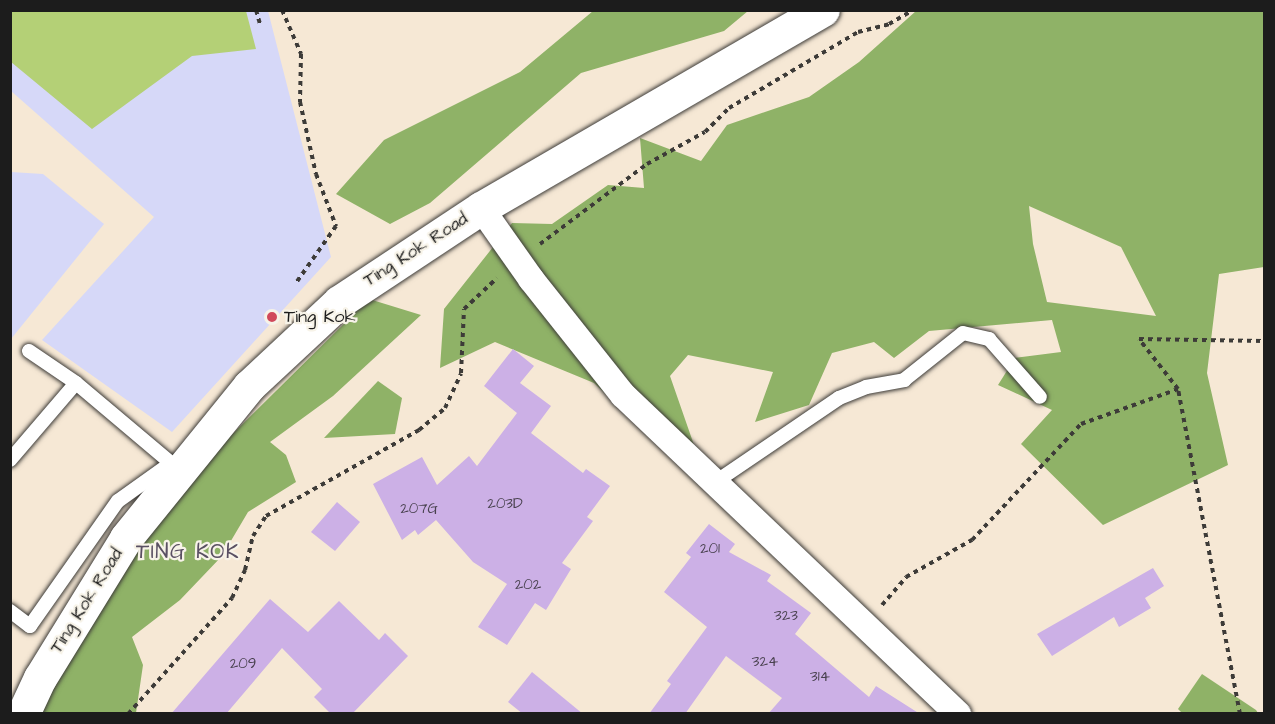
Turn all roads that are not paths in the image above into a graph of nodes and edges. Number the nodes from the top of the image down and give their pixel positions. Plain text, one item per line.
1 (823, 10) edge
2 (481, 208) junction
3 (29, 351) dead end
4 (76, 383) junction
5 (1040, 397) dead end
6 (10, 460) edge
7 (175, 466) junction
8 (714, 483) junction
9 (10, 611) edge
10 (23, 714) edge
11 (958, 714) edge

1 - 2 main road, Ting Kok Road
2 - 7 main road, Ting Kok Road
2 - 8 street
3 - 4 lane
4 - 6 lane
4 - 7 lane
5 - 8 lane
7 - 9 lane
7 - 10 main road, Ting Kok Road
8 - 11 street

